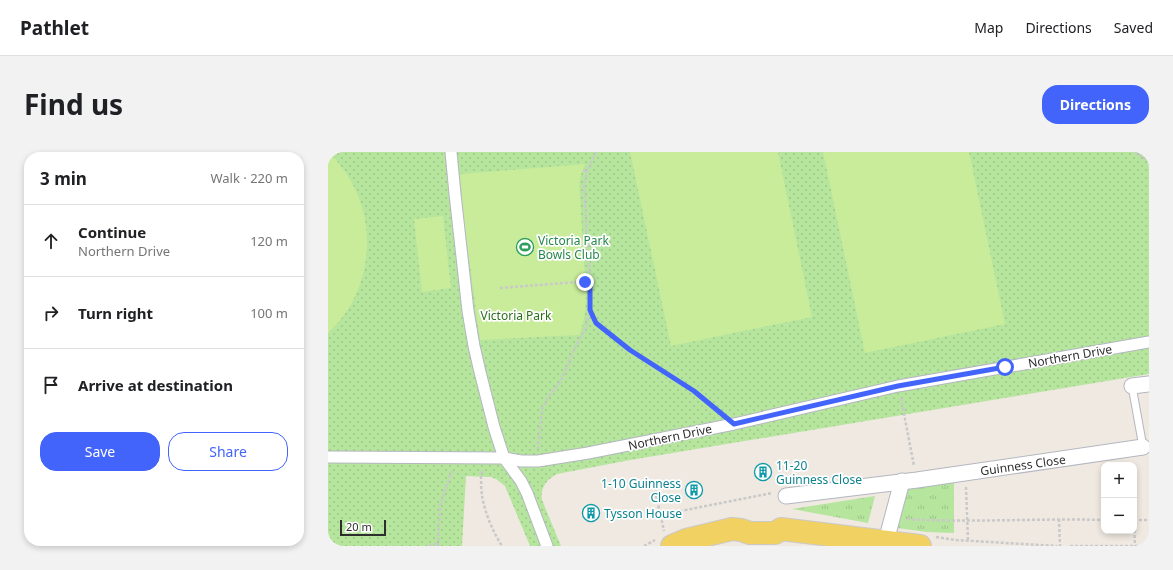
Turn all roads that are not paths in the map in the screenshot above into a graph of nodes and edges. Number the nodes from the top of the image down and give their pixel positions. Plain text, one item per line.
1 (451, 152) edge
2 (1149, 342) edge
3 (1149, 384) edge
4 (1132, 386) joint
5 (1143, 447) joint
6 (328, 457) edge
7 (504, 458) junction
8 (902, 481) junction
9 (786, 496) road end
10 (669, 541) edge
11 (887, 541) junction
12 (927, 542) edge
13 (547, 546) edge

1 - 7 street
2 - 7 street, Northern Drive
3 - 4 street
4 - 5 lane
5 - 8 street, Guinness Close
6 - 7 street, Northern Drive
7 - 13 street
8 - 9 street, Guinness Close
8 - 11 street
10 - 11 main road
11 - 12 main road

